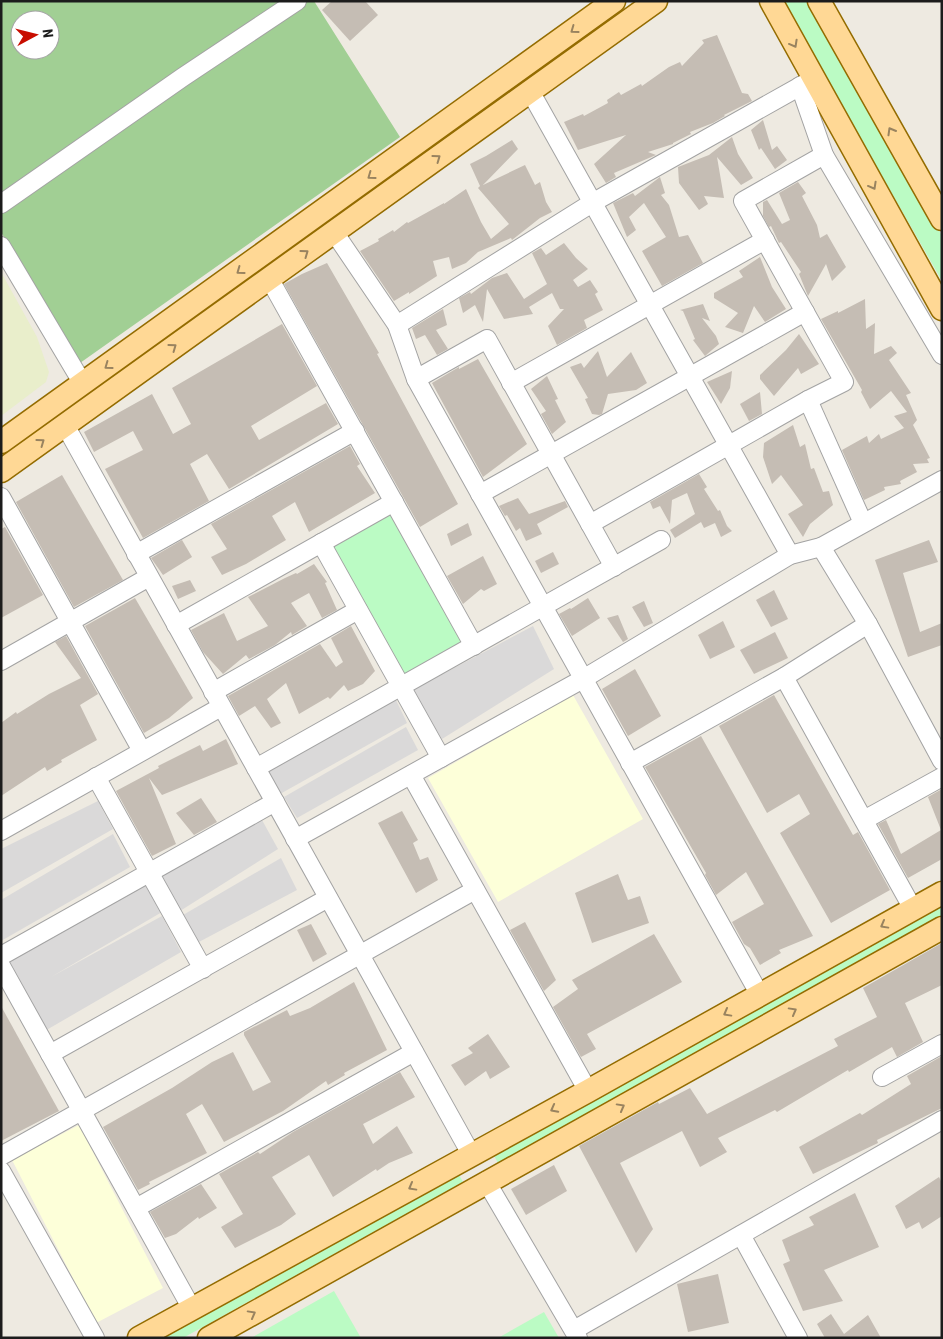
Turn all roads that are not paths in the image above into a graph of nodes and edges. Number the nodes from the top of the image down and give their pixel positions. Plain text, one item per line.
1 (297, 1) edge
2 (614, 1) edge
3 (656, 1) edge
4 (771, 1) edge
5 (819, 1) edge
6 (807, 82) junction
7 (530, 91) junction
8 (824, 155) junction
9 (592, 203) junction
10 (1, 204) edge
11 (942, 219) edge
12 (334, 232) junction
13 (765, 240) junction
14 (1, 246) edge
15 (269, 278) junction
16 (650, 305) junction
17 (942, 309) edge
18 (805, 312) junction
19 (397, 325) junction
20 (942, 355) edge
21 (689, 376) junction
22 (416, 379) junction
23 (511, 383) junction
24 (83, 384) junction
25 (808, 400) junction
26 (65, 425) junction
27 (355, 431) junction
28 (1, 442) edge
29 (728, 447) junction
30 (551, 454) junction
31 (1, 471) edge
32 (942, 480) edge
33 (480, 494) junction
34 (1, 497) edge
35 (394, 502) junction
36 (863, 523) junction
37 (590, 524) junction
38 (661, 540) dead end
39 (321, 544) junction
40 (822, 547) junction
41 (136, 554) junction
42 (790, 555) junction
43 (614, 567) junction
44 (149, 578) junction
45 (543, 607) junction
46 (358, 610) junction
47 (70, 622) junction
48 (868, 624) junction
49 (176, 625) junction
50 (474, 646) junction
51 (1, 661) edge
52 (784, 677) junction
53 (583, 679) junction
54 (401, 687) junction
55 (217, 699) junction
56 (142, 751) junction
57 (441, 758) junction
58 (942, 762) edge
59 (630, 763) junction
60 (256, 768) junction
61 (411, 775) junction
62 (96, 777) junction
63 (942, 777) edge
64 (275, 802) junction
65 (864, 820) junction
66 (1, 830) edge
67 (295, 839) junction
68 (149, 873) junction
69 (476, 890) junction
70 (942, 893) edge
71 (328, 898) junction
72 (913, 909) junction
73 (942, 928) edge
74 (360, 955) junction
75 (1, 956) edge
76 (1, 966) edge
77 (203, 969) junction
78 (760, 995) junction
79 (942, 1044) edge
80 (414, 1052) junction
81 (50, 1054) junction
82 (882, 1077) dead end
83 (588, 1091) junction
84 (82, 1111) junction
85 (942, 1120) edge
86 (471, 1154) junction
87 (1, 1156) edge
88 (1, 1171) edge
89 (486, 1181) junction
90 (136, 1208) junction
91 (741, 1236) junction
92 (192, 1309) junction
93 (576, 1334) edge
94 (94, 1338) edge
95 (139, 1338) edge
96 (209, 1338) edge
97 (798, 1338) edge

1 - 10 street
2 -> 24 main road
3 - 7 main road
4 -> 6 main road
11 -> 5 main road
6 - 8 street
6 - 9 street
6 -> 17 main road
7 - 9 street
12 -> 7 main road
8 - 13 street
8 - 20 street
9 - 16 street
9 - 19 street
15 -> 12 main road
12 - 19 street
13 - 16 street
13 - 18 street
14 - 24 street
26 -> 15 main road
15 - 27 street
16 - 21 street
16 - 23 street
18 - 21 street
18 - 25 street
19 - 22 street
21 - 29 street
21 - 30 street
22 - 23 street
22 - 33 street
23 - 30 street
24 - 28 main road
25 - 29 street
25 - 36 street
31 -> 26 main road
26 - 41 street
27 - 35 street
27 - 41 street
29 - 37 street
29 - 42 street
30 - 33 street
30 - 37 street
32 - 36 street
33 - 45 street
34 - 47 street
35 - 39 street
35 - 50 street
36 - 40 street
37 - 43 street
38 - 43 street
39 - 46 street
39 - 49 street
40 - 42 street
40 - 48 street
41 - 44 street
42 - 53 street
43 - 45 street
44 - 47 street
44 - 49 street
45 - 50 street
45 - 53 street
46 - 54 street
46 - 55 street
47 - 51 street
47 - 56 street
48 - 52 street
48 - 58 street
49 - 55 street
50 - 54 street
52 - 59 street
52 - 65 street
53 - 57 street
53 - 59 street
54 - 57 street
54 - 60 street
55 - 56 street
55 - 60 street
56 - 62 street
57 - 61 street
59 - 78 street
60 - 64 street
61 - 67 street
61 - 69 street
62 - 66 street
62 - 68 street
63 - 65 street
64 - 67 street
64 - 68 street
65 - 72 street
67 - 71 street
68 - 75 street
68 - 77 street
69 - 74 street
69 - 83 street
70 - 72 main road
71 - 74 street
71 - 77 street
72 -> 78 main road
89 -> 73 main road
74 - 80 street
74 - 84 street
76 - 81 street
77 - 81 street
78 -> 83 main road
79 - 82 street
80 - 86 street
80 - 90 street
81 - 84 street
83 -> 86 main road
84 - 87 street
84 - 90 street
85 - 91 street
86 - 89 main road
86 -> 92 main road
88 - 94 street
89 - 93 street
96 -> 89 main road
90 - 92 street
91 - 93 street
91 - 97 street
92 - 95 main road

